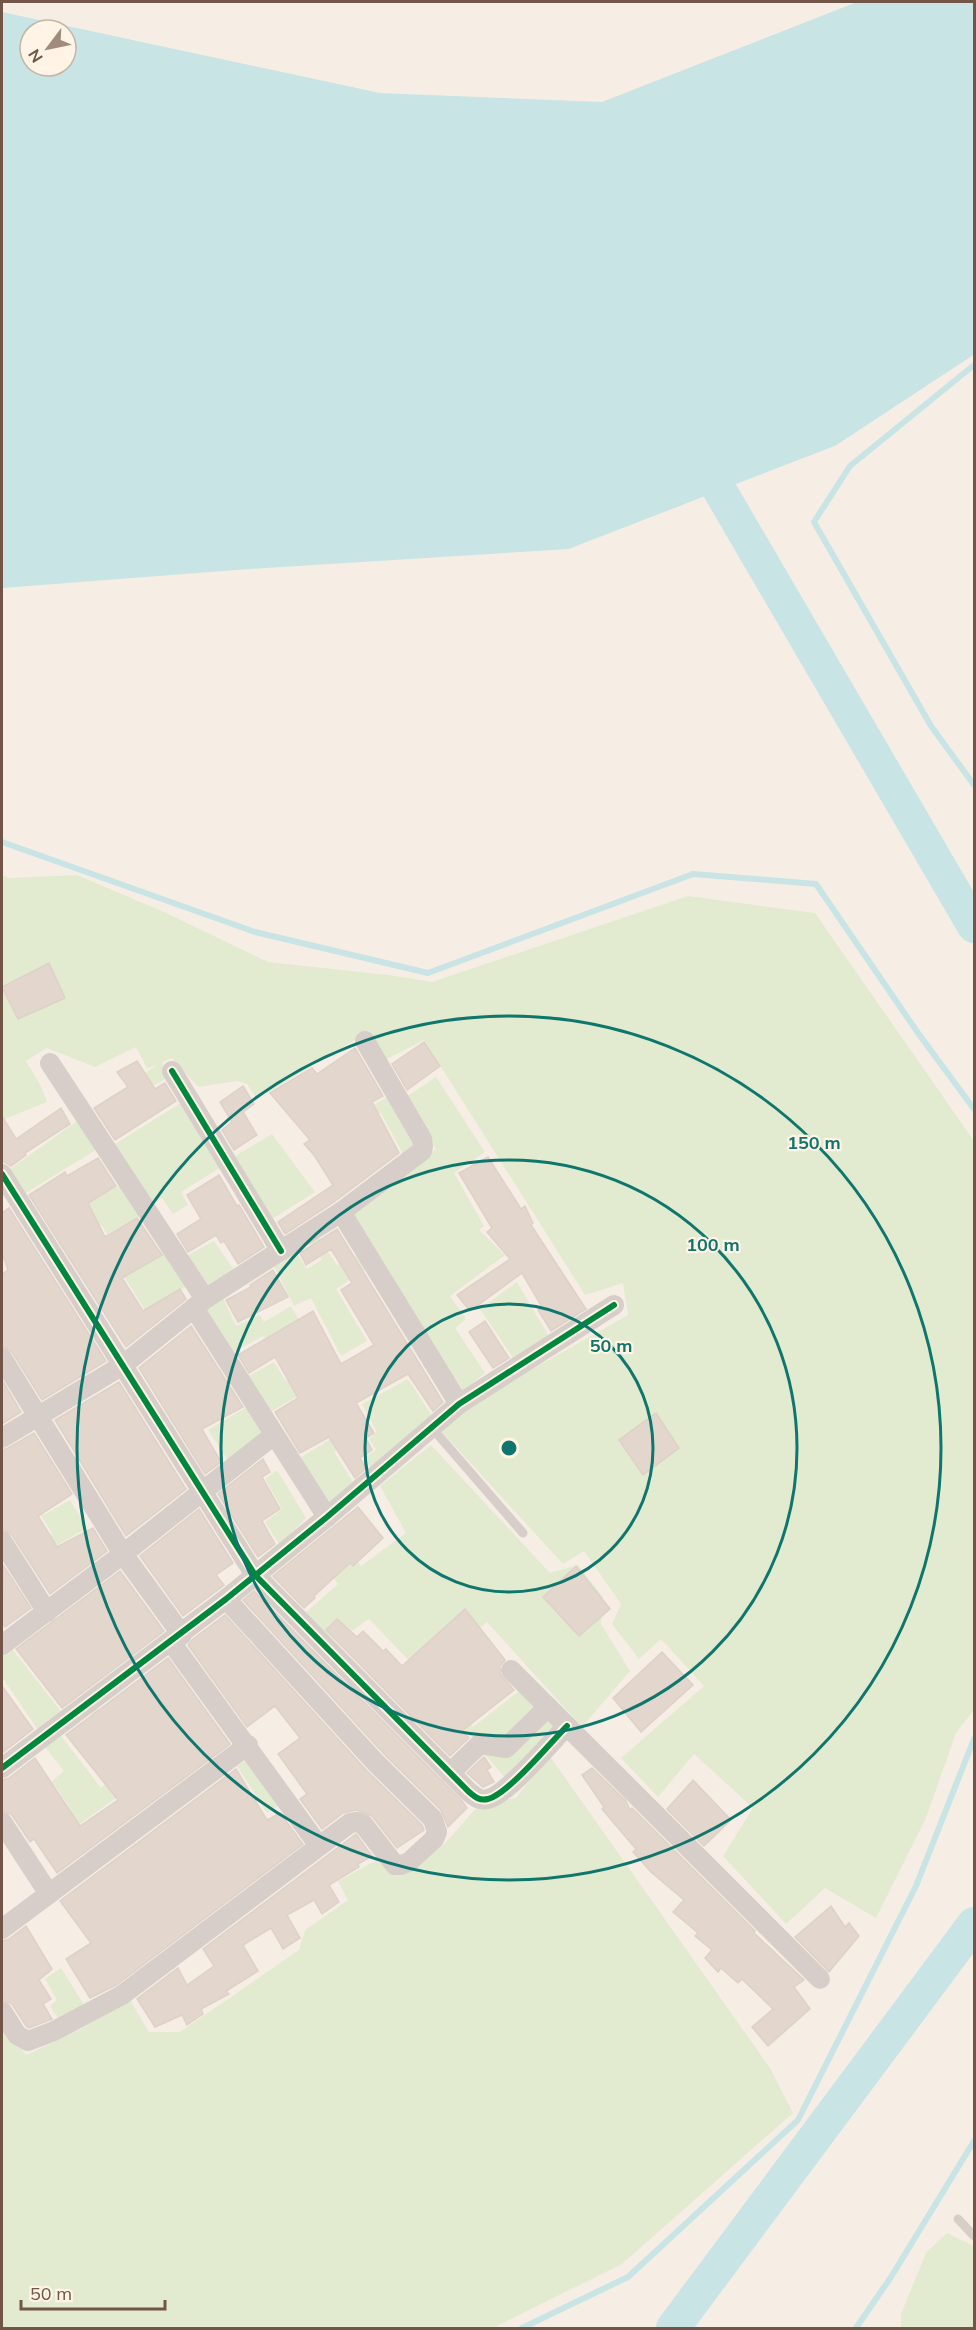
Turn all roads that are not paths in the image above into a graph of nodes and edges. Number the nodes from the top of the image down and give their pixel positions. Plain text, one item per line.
1 (365, 1041) dead end
2 (50, 1064) dead end
3 (172, 1071) dead end
4 (2, 1174) edge
5 (341, 1212) junction
6 (281, 1251) junction
7 (199, 1303) junction
8 (614, 1305) dead end
9 (2, 1358) edge
10 (123, 1365) junction
11 (459, 1404) junction
12 (38, 1417) junction
13 (432, 1428) junction
14 (274, 1435) junction
15 (2, 1438) edge
16 (203, 1493) junction
17 (327, 1517) junction
18 (524, 1533) dead end
19 (4, 1552) edge
20 (123, 1554) junction
21 (255, 1575) junction
22 (226, 1599) junction
23 (47, 1612) junction
24 (176, 1638) junction
25 (2, 1645) edge
26 (511, 1670) dead end
27 (548, 1707) junction
28 (567, 1726) junction
29 (248, 1745) junction
30 (2, 1768) edge
31 (450, 1773) junction
32 (2, 1821) edge
33 (319, 1846) junction
34 (49, 1894) junction
35 (2, 1929) edge
36 (820, 1979) dead end
37 (2, 2011) edge
38 (958, 2219) dead end
39 (975, 2236) edge

1 - 5 street
2 - 7 street
3 - 6 street
4 - 10 street
5 - 6 street
5 - 11 street
6 - 7 street
7 - 10 street
7 - 14 street
8 - 11 street
9 - 12 street
10 - 12 street
10 - 16 street
11 - 13 street
12 - 15 street
12 - 20 street
13 - 17 street
13 - 18 lane
14 - 16 street
14 - 17 street
16 - 20 street
16 - 21 street
17 - 21 street
19 - 23 street
20 - 23 street
20 - 24 street
21 - 22 street
21 - 31 street
22 - 24 street
22 - 33 street
23 - 25 street
24 - 29 street
24 - 30 street
26 - 27 street
27 - 28 street
27 - 31 street
28 - 31 street
28 - 36 street
29 - 33 street
29 - 34 street
32 - 34 street
33 - 37 street
34 - 35 street
38 - 39 lane

